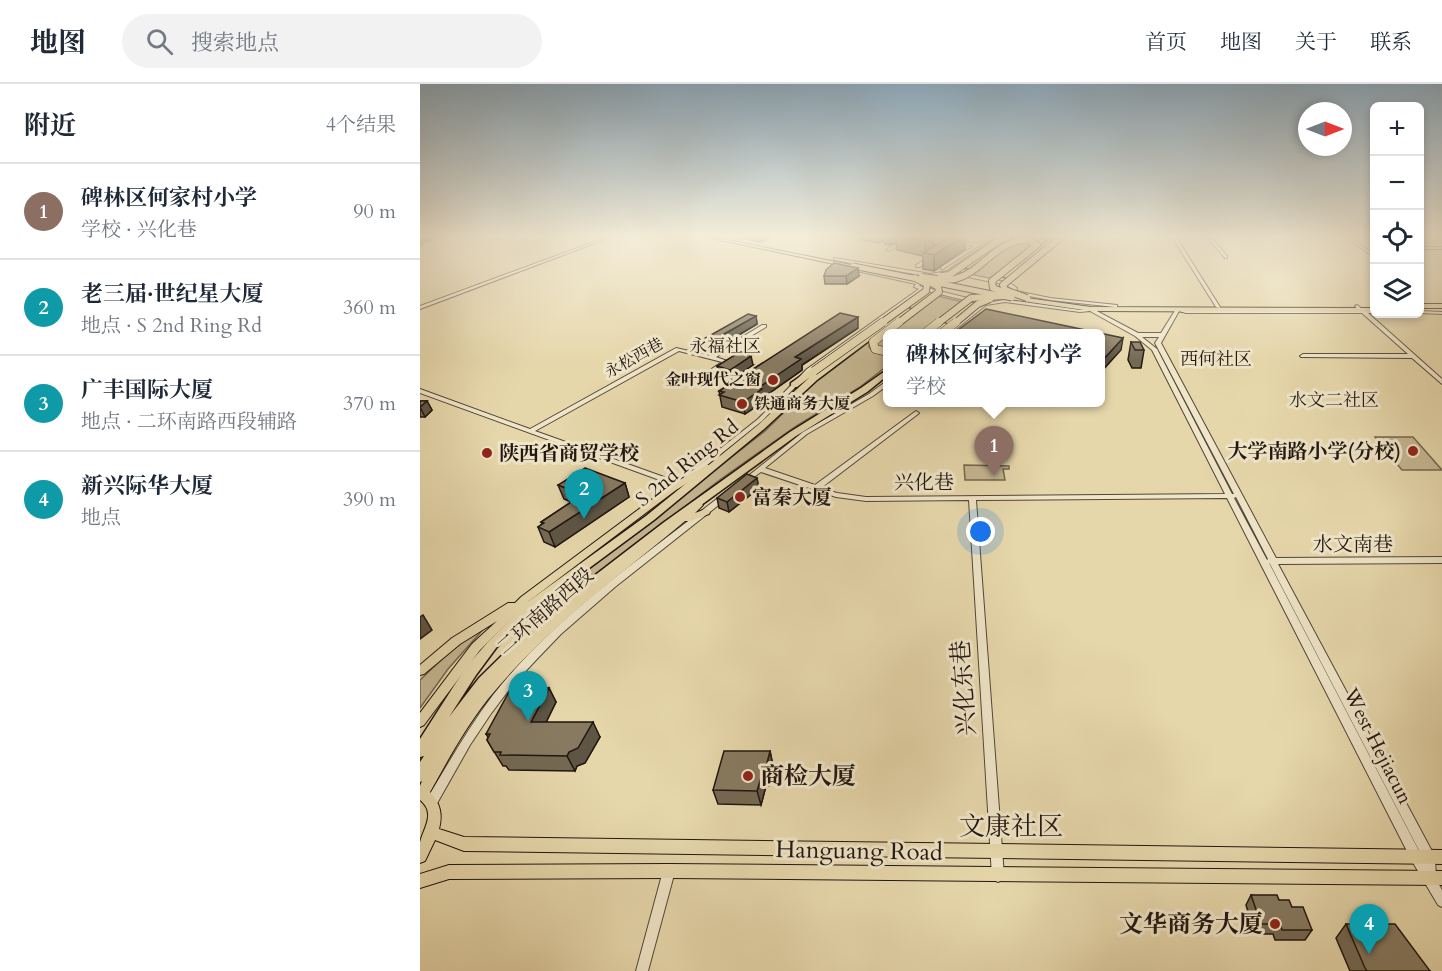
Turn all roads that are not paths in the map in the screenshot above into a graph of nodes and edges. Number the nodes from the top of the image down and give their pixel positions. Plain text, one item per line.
1 (496, 278) edge
2 (921, 278) junction
3 (923, 278) edge
4 (956, 278) edge
5 (983, 278) edge
6 (995, 278) edge
7 (998, 278) edge
8 (1011, 278) edge
9 (1015, 278) edge
10 (1200, 278) edge
11 (1008, 284) junction
12 (921, 290) junction
13 (1010, 296) junction
14 (1027, 298) junction
15 (984, 304) junction
16 (1115, 306) junction
17 (420, 307) edge
18 (1218, 307) junction
19 (1091, 309) junction
20 (1178, 309) junction
21 (1361, 309) junction
22 (1370, 309) edge
23 (1424, 309) edge
24 (1442, 309) edge
25 (764, 326) dead end
26 (886, 329) edge
27 (889, 329) edge
28 (933, 329) edge
29 (933, 329) edge
30 (947, 329) edge
31 (953, 329) edge
32 (883, 331) edge
33 (883, 332) edge
34 (880, 333) junction
35 (1137, 335) junction
36 (1161, 335) junction
37 (883, 351) edge
38 (1303, 356) dead end
39 (1413, 356) junction
40 (711, 358) junction
41 (814, 374) junction
42 (883, 375) edge
43 (695, 382) dead end
44 (1442, 382) edge
45 (883, 383) edge
46 (883, 384) edge
47 (794, 385) junction
48 (867, 391) junction
49 (420, 393) edge
50 (858, 402) junction
51 (916, 413) dead end
52 (820, 417) junction
53 (528, 432) junction
54 (727, 457) junction
55 (760, 469) junction
56 (723, 485) joint
57 (676, 487) junction
58 (816, 488) junction
59 (1234, 496) junction
60 (972, 498) junction
61 (706, 512) junction
62 (673, 523) junction
63 (1442, 560) edge
64 (1268, 561) junction
65 (525, 599) junction
66 (420, 671) edge
67 (420, 722) edge
68 (420, 751) edge
69 (420, 775) edge
70 (424, 796) edge
71 (434, 832) junction
72 (997, 852) junction
73 (420, 856) edge
74 (1429, 857) edge
75 (669, 871) junction
76 (998, 876) junction
77 (1436, 878) edge
78 (420, 880) edge
79 (1442, 901) edge
80 (642, 971) edge

1 - 17 street
2 - 12 street
2 - 27 highway, bridge
2 - 41 highway, bridge
3 - 13 main road, bridge
4 - 26 highway, S 2nd Ring Rd, bridge
5 - 11 street
6 - 13 highway, bridge
7 - 28 highway, bridge
8 - 14 highway, bridge
9 - 11 street
10 - 18 street
11 - 13 street
12 - 15 street
12 - 47 street
13 - 14 main road
13 - 15 street
13 - 16 street
13 - 19 main road
13 - 29 highway, bridge
13 - 30 highway, bridge
14 - 16 main road
15 - 31 street
16 - 18 main road
18 - 21 main road
19 - 20 main road
19 - 35 street, West Hejiacun
20 - 21 main road
20 - 36 street
21 - 22 main road
21 - 39 street
23 - 24 main road
25 - 40 street
32 - 34 highway, S 2nd Ring Rd, bridge
33 - 34 highway, bridge
34 - 37 highway, bridge
34 - 41 highway, S 2nd Ring Rd
35 - 36 street
35 - 59 street, West Hejiacun
36 - 59 street, West Hejiacun
38 - 39 street
39 - 44 street
40 - 43 street
40 - 53 street, 永松西巷
41 - 47 highway
41 - 54 highway, S 2nd Ring Rd
42 - 48 highway, S 2nd Ring Rd
45 - 48 highway
46 - 50 street
47 - 57 street
48 - 52 highway, S 2nd Ring Rd
49 - 53 street
50 - 52 highway
50 - 55 street
51 - 58 street
52 - 56 highway, S 2nd Ring Rd
53 - 57 street
54 - 57 main road
54 - 68 highway, S 2nd Ring Rd
55 - 58 street, 兴化巷
55 - 61 street
56 - 62 main road, 二环南路西段
57 - 65 main road
58 - 60 street, 兴化巷
59 - 60 street, 兴化巷
59 - 64 street, West Hejiacun
60 - 72 street, 兴化东巷
61 - 62 main road
61 - 70 street
62 - 69 highway, S 2nd Ring Rd
62 - 70 main road, 二环南路西段
63 - 64 street, 水文南巷
64 - 74 street, West Hejiacun
64 - 74 street, West Hejiacun
65 - 66 main road
65 - 67 main road
70 - 71 main road
71 - 72 main road, Hanguang Road
71 - 73 main road
72 - 74 main road, Hanguang Road
72 - 76 street, 兴化东巷
74 - 77 street, West Hejiacun
74 - 77 street, West Hejiacun
75 - 76 main road, Hanguang Road
75 - 78 main road, Hanguang Road
75 - 80 street
76 - 77 main road, Hanguang Road
77 - 79 street

